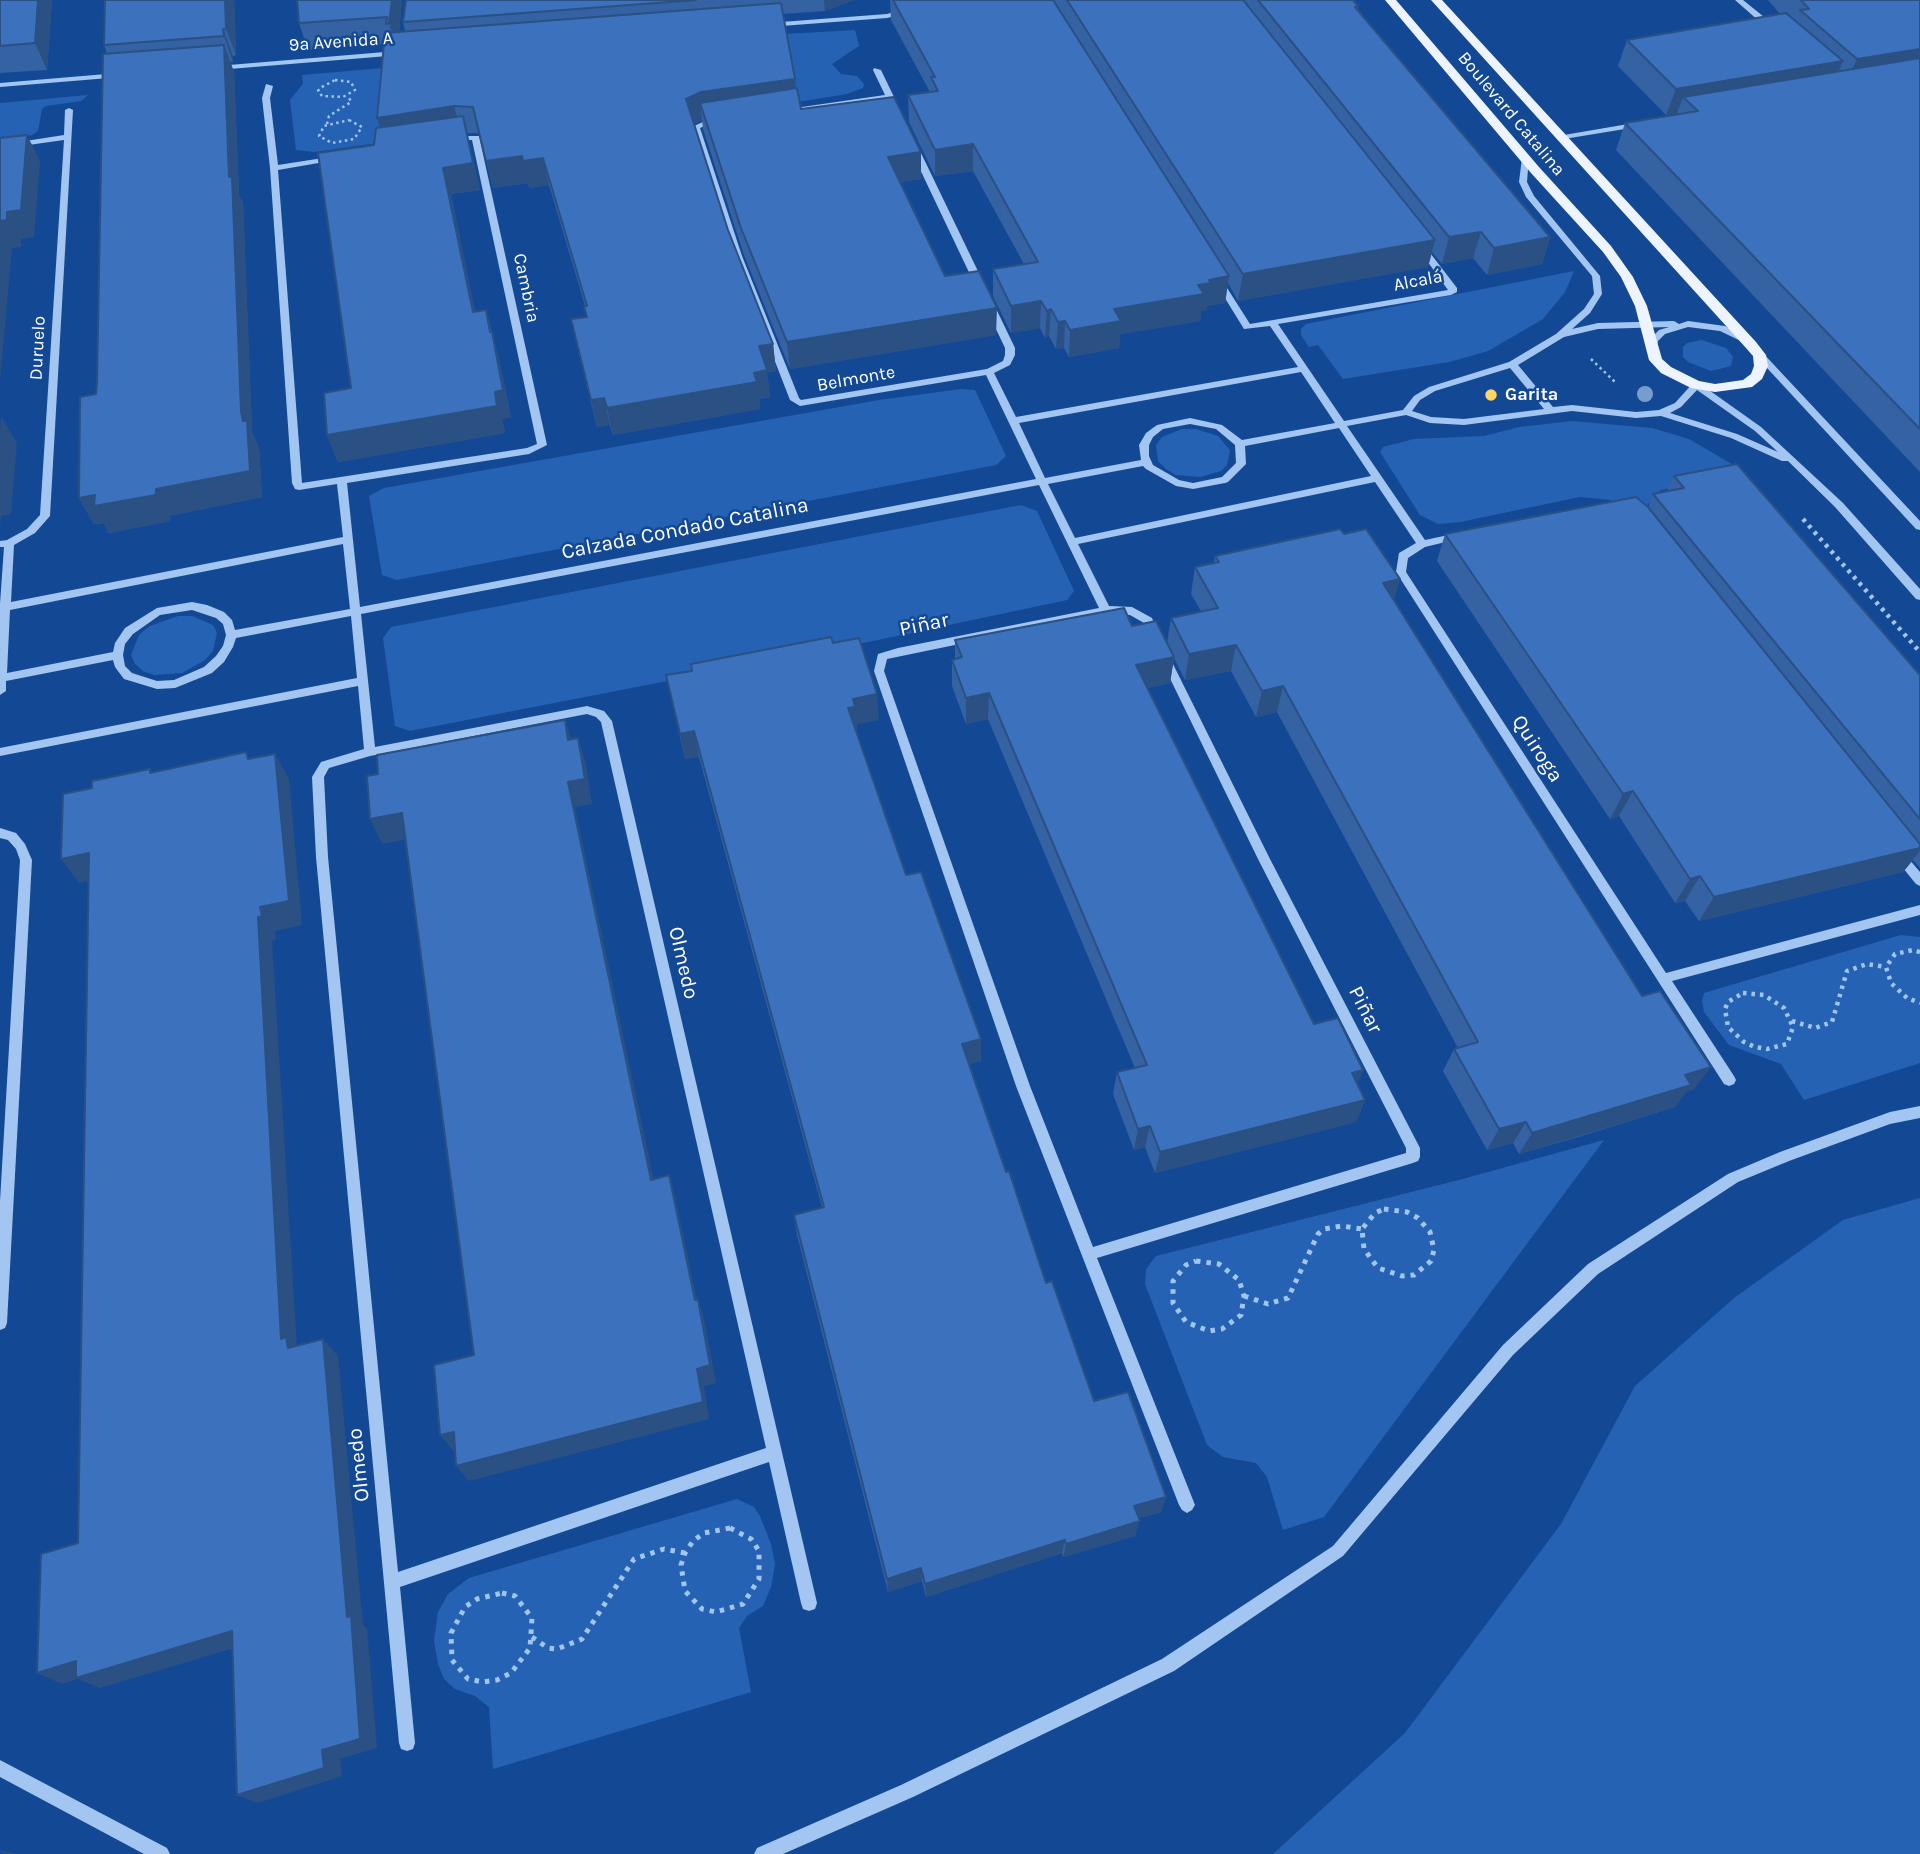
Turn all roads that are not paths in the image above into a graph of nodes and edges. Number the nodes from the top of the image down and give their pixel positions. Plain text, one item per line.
1 (934, 0) edge
2 (1390, 0) edge
3 (1436, 0) edge
4 (1739, 0) edge
5 (756, 26) edge
6 (1781, 37) edge
7 (404, 40) edge
8 (402, 53) joint
9 (208, 68) edge
10 (877, 70) dead end
11 (125, 75) edge
12 (0, 85) edge
13 (269, 86) dead end
14 (890, 97) junction
15 (69, 110) dead end
16 (1646, 123) edge
17 (68, 137) junction
18 (1564, 137) junction
19 (447, 139) edge
20 (0, 147) edge
21 (341, 157) edge
22 (1526, 159) junction
23 (274, 168) junction
24 (1411, 235) edge
25 (1210, 269) edge
26 (1272, 322) junction
27 (1688, 324) junction
28 (1647, 325) junction
29 (1561, 335) junction
30 (1751, 345) junction
31 (1653, 349) junction
32 (1512, 364) junction
33 (1303, 369) junction
34 (989, 372) junction
35 (1696, 385) junction
36 (1550, 410) junction
37 (1406, 412) junction
38 (1661, 413) junction
39 (1013, 421) junction
40 (1341, 424) junction
41 (1240, 444) junction
42 (1146, 462) junction
43 (1803, 470) junction
44 (1378, 478) junction
45 (342, 482) junction
46 (1041, 482) junction
47 (1920, 527) edge
48 (1474, 533) edge
49 (347, 540) junction
50 (1072, 542) junction
51 (5, 544) edge
52 (1422, 544) junction
53 (1920, 596) edge
54 (5, 607) junction
55 (1105, 610) junction
56 (354, 611) junction
57 (231, 635) junction
58 (118, 655) junction
59 (1, 678) edge
60 (362, 681) junction
61 (0, 691) edge
62 (0, 752) edge
63 (370, 752) junction
64 (0, 833) edge
65 (1894, 848) edge
66 (1920, 881) edge
67 (1920, 910) edge
68 (1662, 979) junction
69 (1729, 1080) dead end
70 (1920, 1112) edge
71 (1090, 1254) junction
72 (0, 1323) edge
73 (774, 1452) junction
74 (1187, 1505) dead end
75 (392, 1582) junction
76 (809, 1603) dead end
77 (407, 1743) dead end
78 (0, 1768) edge
79 (161, 1854) edge
80 (763, 1854) edge

1 - 5 street
2 - 22 main road, Boulevard Catalina
3 - 18 main road, Boulevard Catalina
4 - 6 street
7 - 8 street
8 - 9 street, 9a Avenida A
10 - 14 street
11 - 12 street
13 - 23 street, Cambria
14 - 34 street
14 - 34 street, Belmonte
15 - 17 street, Duruelo
16 - 18 street
17 - 20 street
17 - 51 street, Duruelo
18 - 30 main road, Boulevard Catalina
19 - 45 street, Cambria
21 - 23 street
22 - 28 main road, Boulevard Catalina
22 - 29 street
23 - 45 street, Cambria
24 - 26 street, Alcalá
25 - 26 street, Alcalá
26 - 33 street
27 - 28 street
27 - 30 street
27 - 31 street
28 - 29 street
28 - 31 main road, Boulevard Catalina
29 - 32 street
30 - 35 main road
30 - 47 street
31 - 35 main road
32 - 36 street
32 - 37 street
33 - 39 street
33 - 40 street
34 - 39 street
35 - 38 street
35 - 43 street
36 - 37 street
36 - 38 street
37 - 40 street
38 - 43 street
39 - 46 street
40 - 41 street
40 - 44 street
41 - 42 street
41 - 42 street
42 - 46 street, Calzada Condado Catalina
43 - 53 street
44 - 50 street
44 - 52 street
45 - 49 street
46 - 50 street
46 - 56 street, Calzada Condado Catalina
48 - 52 street
49 - 54 street
49 - 56 street
50 - 55 street
51 - 54 street, Duruelo
52 - 68 street, Quiroga
54 - 59 street, Duruelo
55 - 71 street, Piñar
55 - 71 street, Piñar
56 - 57 street, Calzada Condado Catalina
56 - 60 street
57 - 58 street
57 - 58 street
58 - 59 street
59 - 61 street, Duruelo
60 - 62 street
60 - 63 street
63 - 73 street, Olmedo
63 - 75 street, Olmedo
64 - 72 street
65 - 66 street
67 - 68 street
68 - 69 street, Quiroga
70 - 80 street
71 - 74 street, Piñar
73 - 75 street
73 - 76 street, Olmedo
75 - 77 street, Olmedo
78 - 79 street

